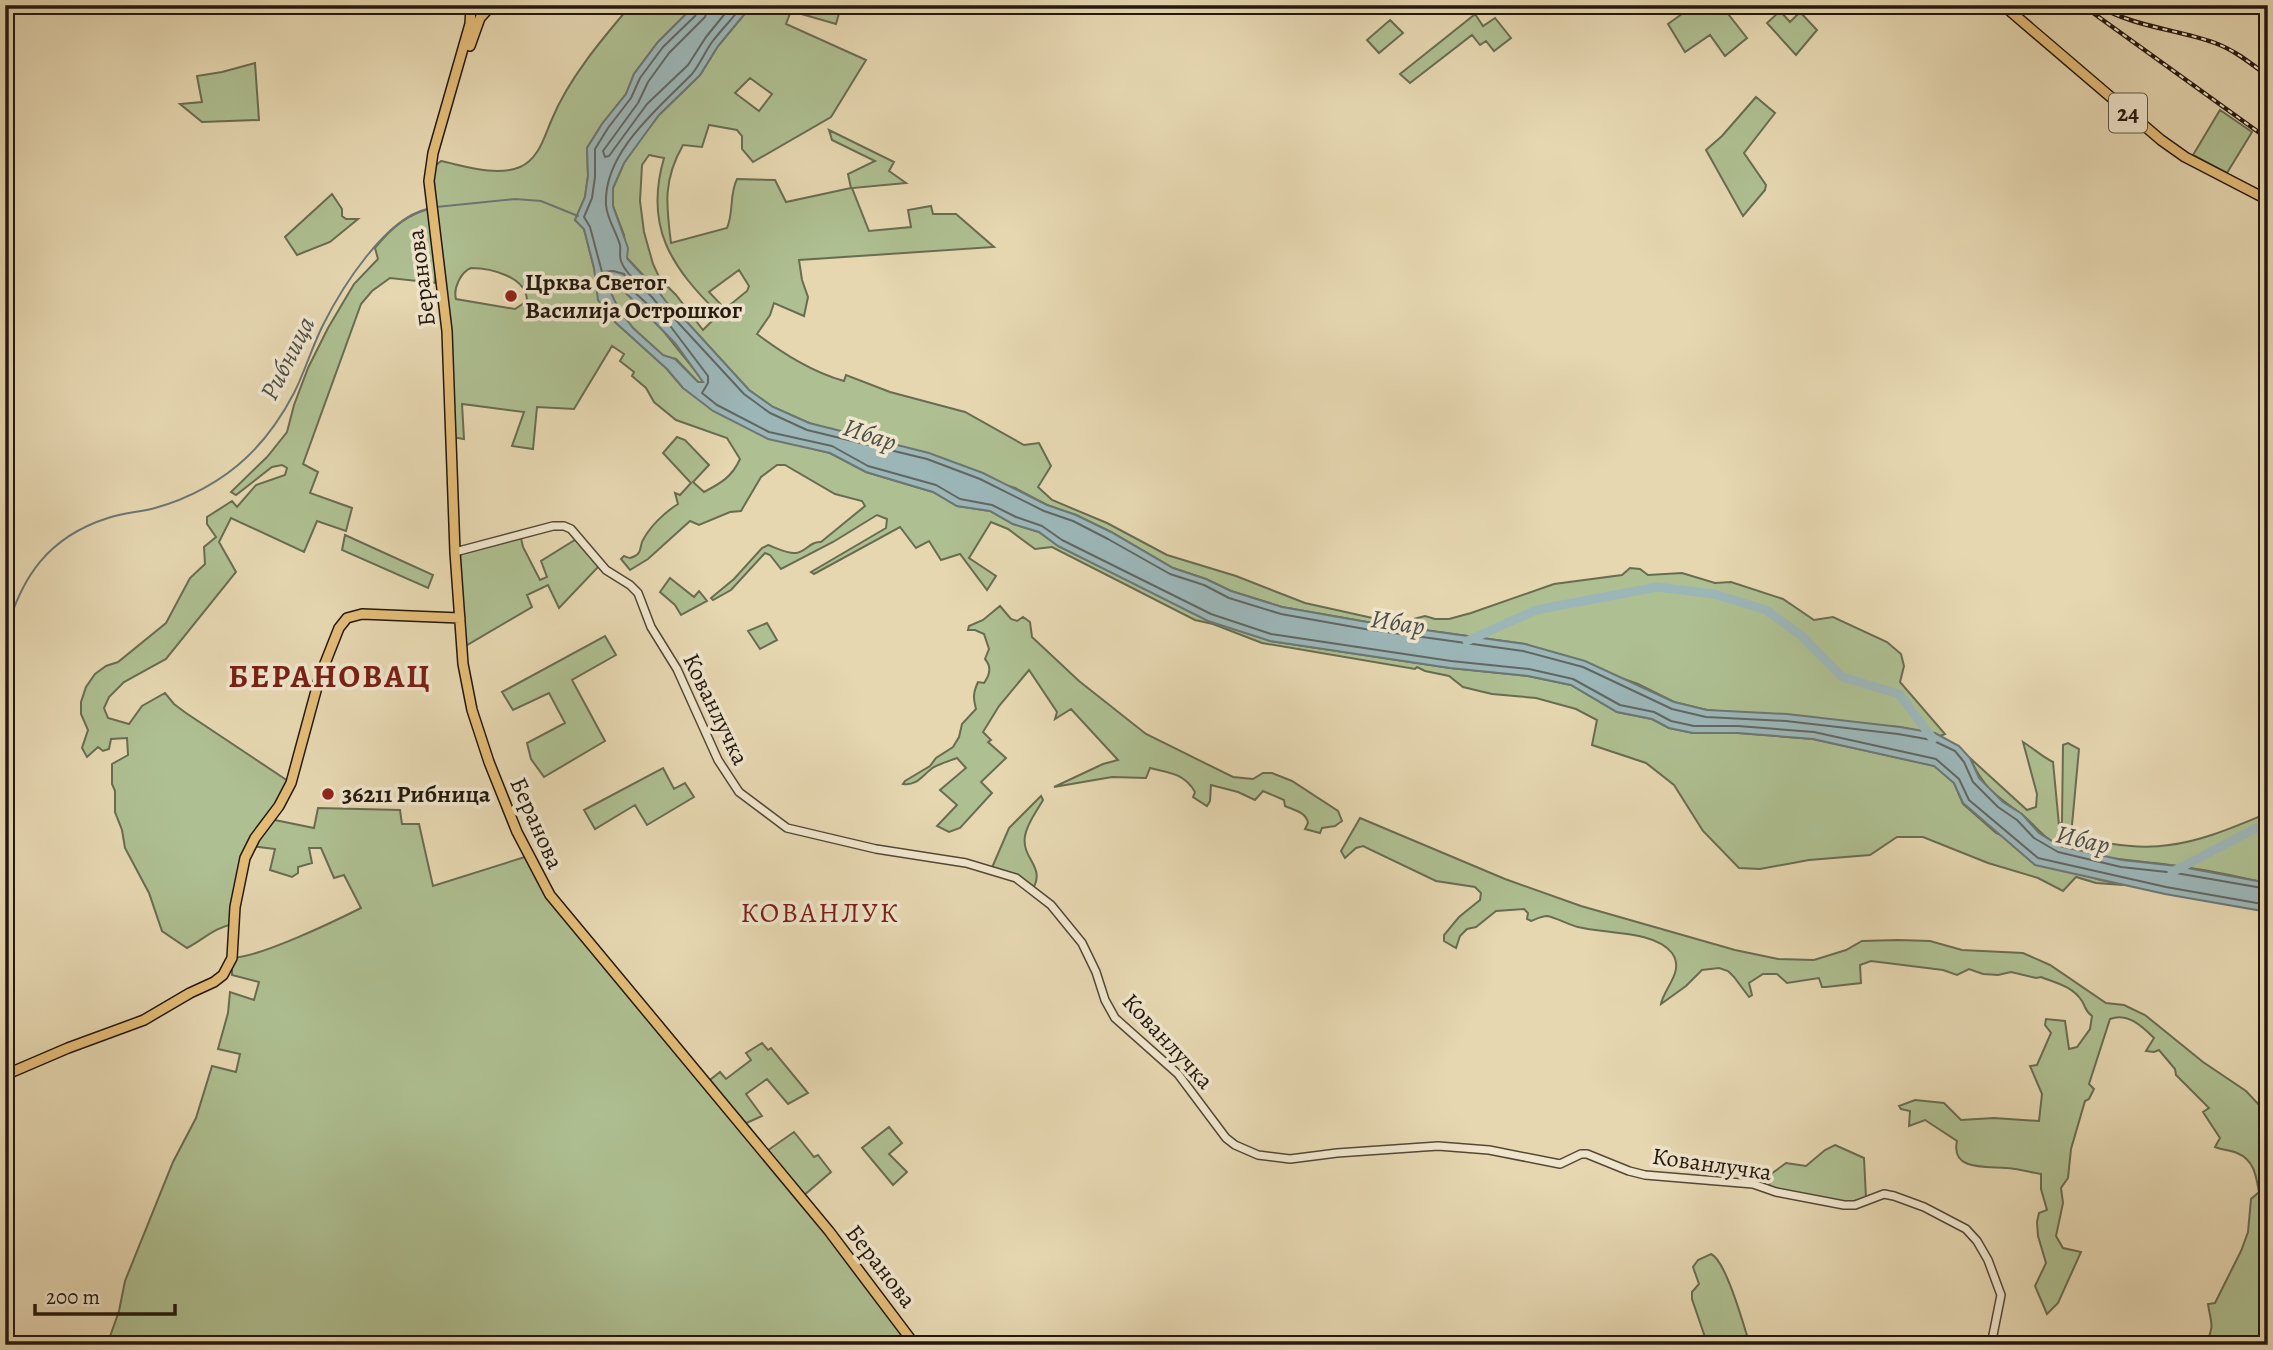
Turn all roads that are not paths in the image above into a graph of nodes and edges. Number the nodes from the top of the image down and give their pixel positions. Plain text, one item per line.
1 (2003, 5) edge
2 (2010, 5) edge
3 (470, 7) edge
4 (489, 9) edge
5 (447, 103) junction
6 (2268, 194) edge
7 (2268, 200) edge
8 (455, 552) junction
9 (460, 618) junction
10 (5, 1075) edge
11 (915, 1345) edge
12 (1991, 1345) edge

1 - 7 main road, 24
2 - 6 main road, 24
3 - 4 main road
3 - 5 main road
4 - 5 main road
5 - 8 main road, Беранова
8 - 9 main road, Беранова
8 - 12 street, Кованлучка
9 - 10 main road
9 - 11 main road, Беранова

